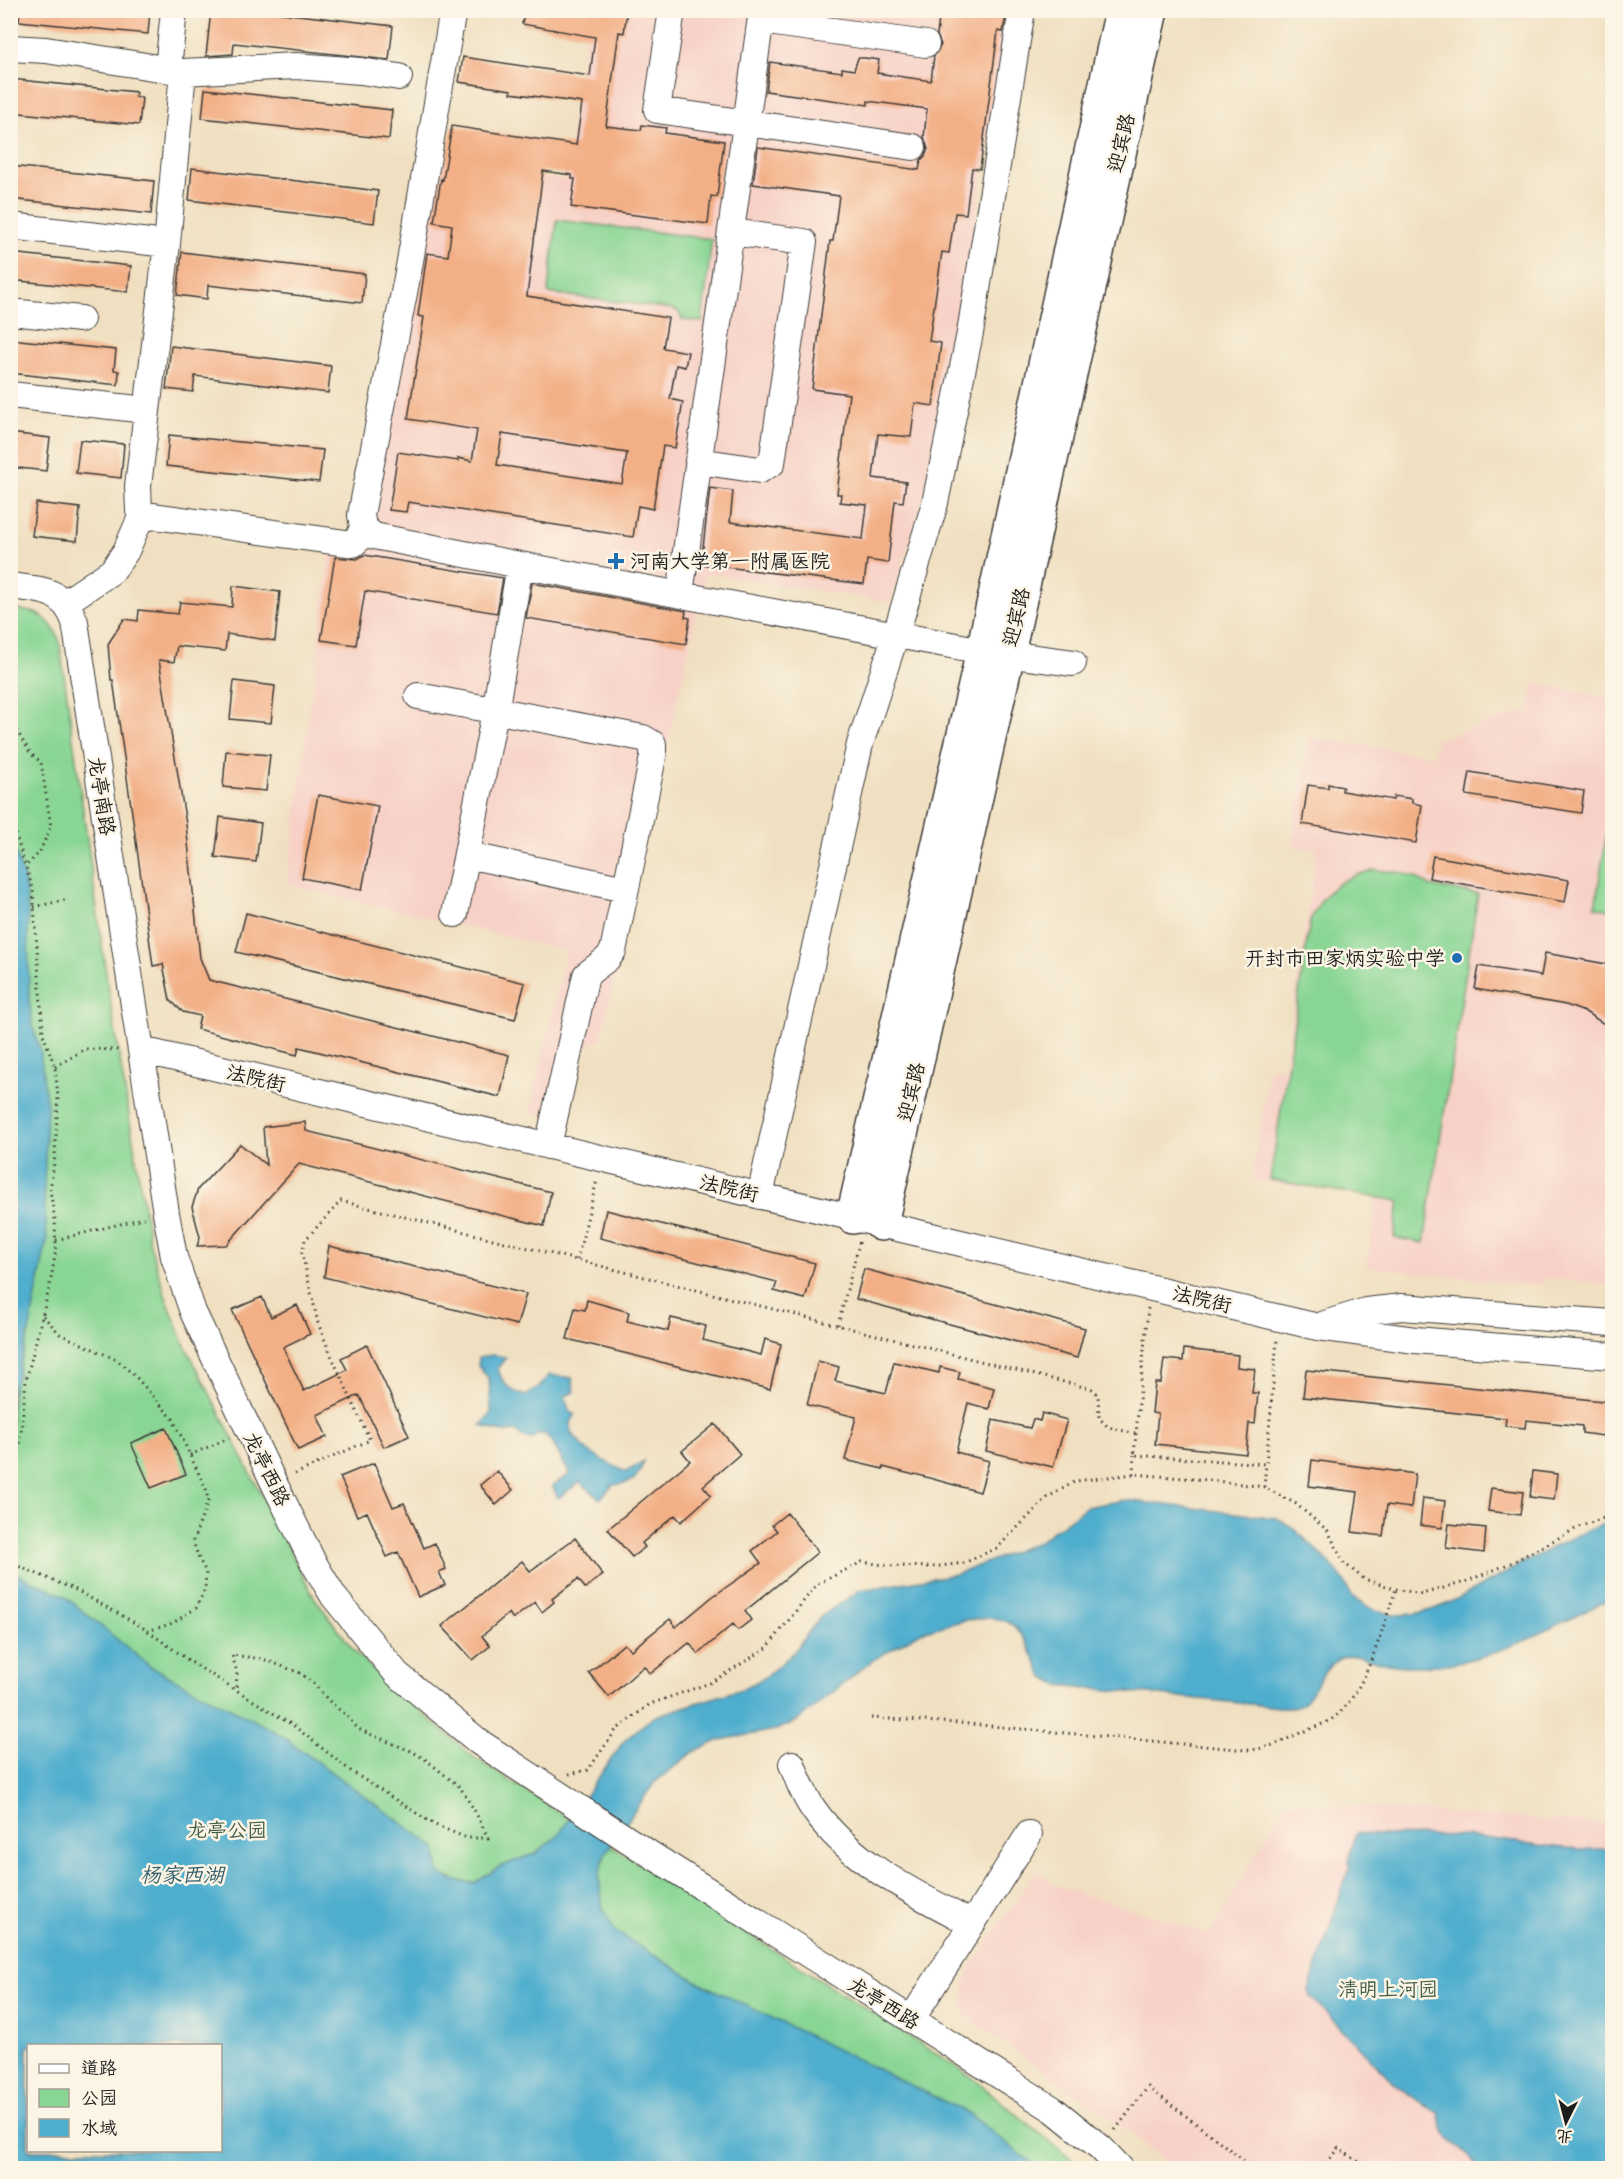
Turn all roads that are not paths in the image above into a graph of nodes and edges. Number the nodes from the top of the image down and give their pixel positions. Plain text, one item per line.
1 (174, 10) edge
2 (453, 10) edge
3 (672, 10) edge
4 (1022, 10) edge
5 (1122, 10) edge
6 (1151, 10) edge
7 (762, 16) edge
8 (926, 44) dead end
9 (10, 48) edge
10 (175, 70) junction
11 (399, 77) dead end
12 (746, 123) junction
13 (913, 147) dead end
14 (10, 226) edge
15 (731, 232) junction
16 (167, 244) junction
17 (10, 312) edge
18 (81, 319) dead end
19 (10, 395) edge
20 (147, 410) junction
21 (698, 461) junction
22 (143, 519) junction
23 (363, 527) junction
24 (520, 565) junction
25 (10, 586) edge
26 (680, 594) junction
27 (66, 602) junction
28 (896, 634) junction
29 (995, 652) junction
30 (1073, 663) dead end
31 (418, 696) dead end
32 (495, 712) junction
33 (467, 855) junction
34 (626, 889) junction
35 (456, 914) dead end
36 (141, 1050) junction
37 (548, 1146) junction
38 (760, 1196) junction
39 (866, 1220) junction
40 (1612, 1323) edge
41 (1318, 1326) junction
42 (1612, 1356) edge
43 (792, 1764) dead end
44 (1029, 1834) dead end
45 (971, 1923) junction
46 (910, 2020) junction
47 (1120, 2169) edge

1 - 10 street
2 - 23 street
3 - 12 street
4 - 28 street
5 - 29 main road, 迎宾路
6 - 29 main road, 迎宾路
7 - 8 street
7 - 12 street
9 - 10 street
10 - 11 street
10 - 16 street
12 - 13 street
12 - 15 street
14 - 16 street
15 - 21 street
15 - 21 street
16 - 20 street
17 - 18 street
19 - 20 street
20 - 22 street
21 - 26 street
22 - 23 street
22 - 27 street
23 - 24 street
24 - 26 street
24 - 32 street
25 - 27 street
26 - 28 street
27 - 36 street, 龙亭南路
28 - 29 street
28 - 38 street
29 - 30 street
29 - 39 main road, 迎宾路
31 - 32 street
32 - 33 street
32 - 34 street
33 - 34 street
33 - 35 street
34 - 37 street
36 - 37 street, 法院街
36 - 46 street, 龙亭西路
37 - 38 street, 法院街
38 - 39 street, 法院街
39 - 41 street, 法院街
40 - 41 street
41 - 42 street, 法院街
43 - 45 street
44 - 45 street
45 - 46 street
46 - 47 street, 龙亭西路

